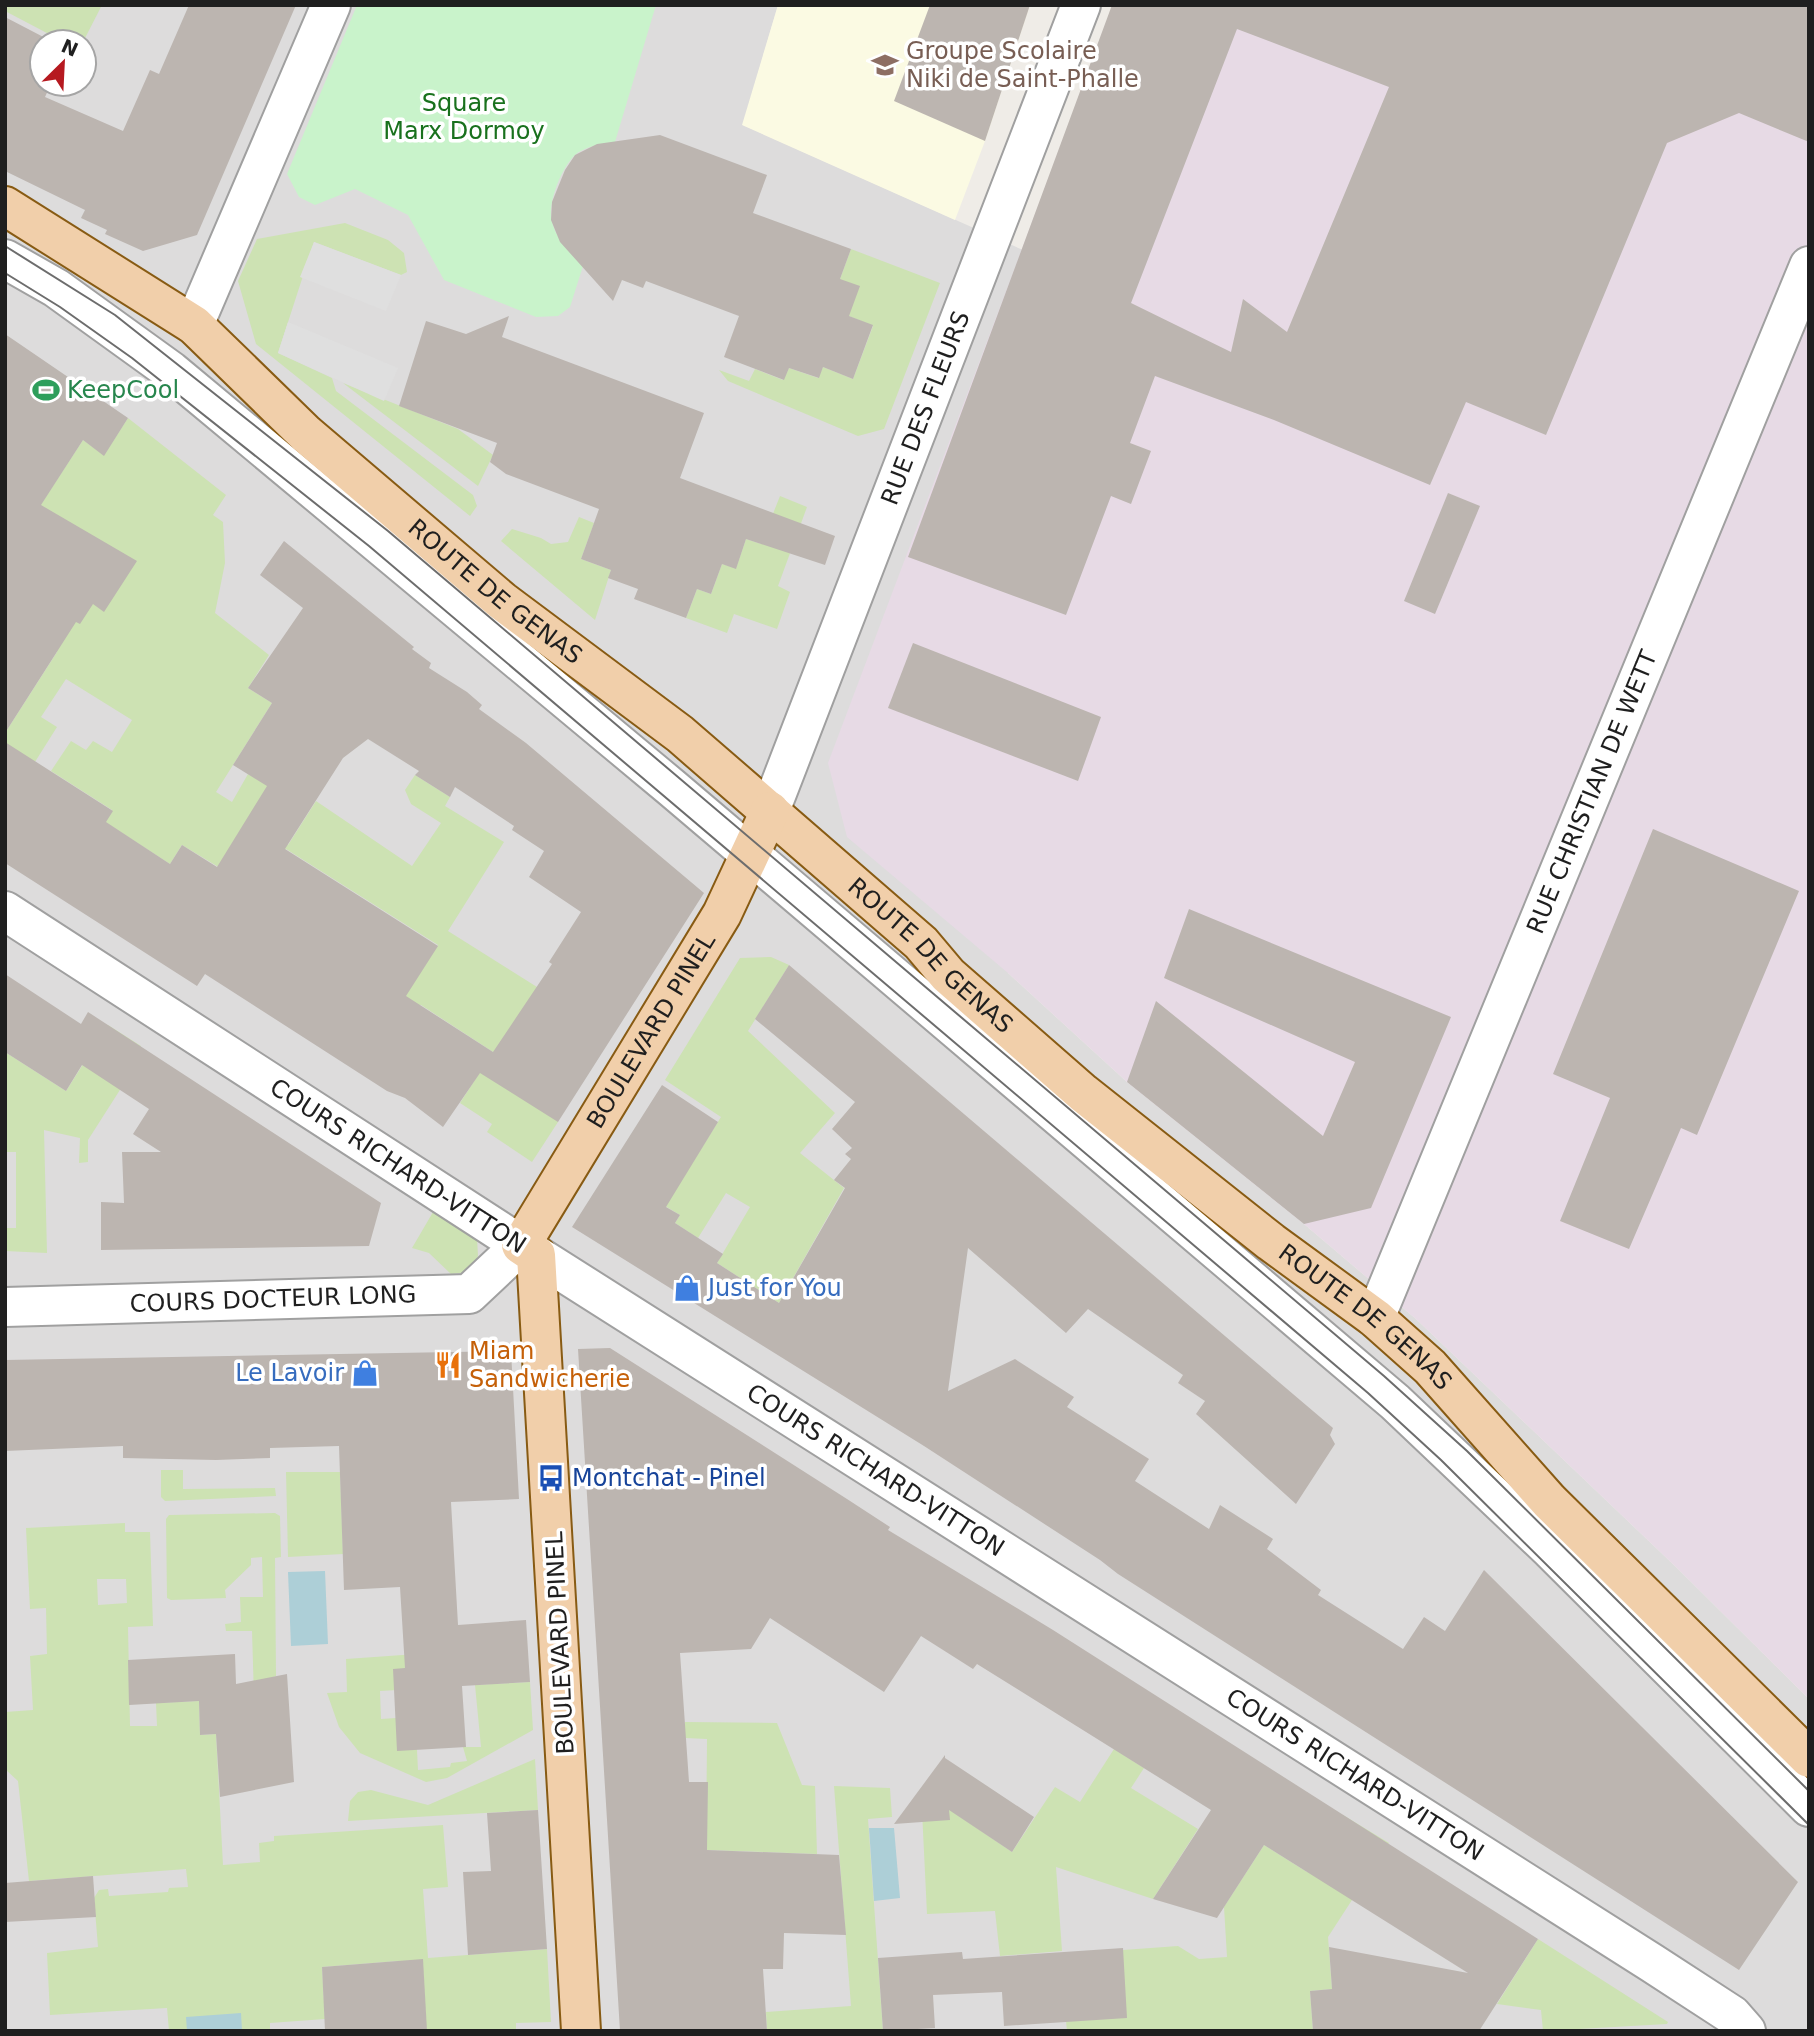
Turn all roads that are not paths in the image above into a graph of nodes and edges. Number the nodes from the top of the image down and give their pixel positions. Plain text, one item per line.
1 (331, 5) edge
2 (1081, 5) edge
3 (20, 215) edge
4 (8, 265) edge
5 (1809, 266) edge
6 (194, 325) junction
7 (770, 811) junction
8 (751, 856) junction
9 (5, 911) edge
10 (529, 1250) junction
11 (5, 1307) edge
12 (1375, 1318) junction
13 (1809, 1758) edge
14 (1809, 1807) edge
15 (581, 2031) edge
16 (1746, 2031) edge

1 - 6 street
2 - 7 street, RUE DES FLEURS
3 - 4 street
3 - 6 main road, ROUTE DE GENAS
4 - 8 street, ROUTE DE GENAS
5 - 12 street, RUE CHRISTIAN DE WETT
6 - 7 main road, ROUTE DE GENAS
7 - 8 main road, BOULEVARD PINEL
7 - 12 main road, ROUTE DE GENAS
8 - 10 main road, BOULEVARD PINEL
8 - 14 street, ROUTE DE GENAS
9 - 10 street, COURS RICHARD-VITTON
10 - 11 street, COURS DOCTEUR LONG
10 - 15 main road, BOULEVARD PINEL
10 - 16 street, COURS RICHARD-VITTON
12 - 13 main road, ROUTE DE GENAS

